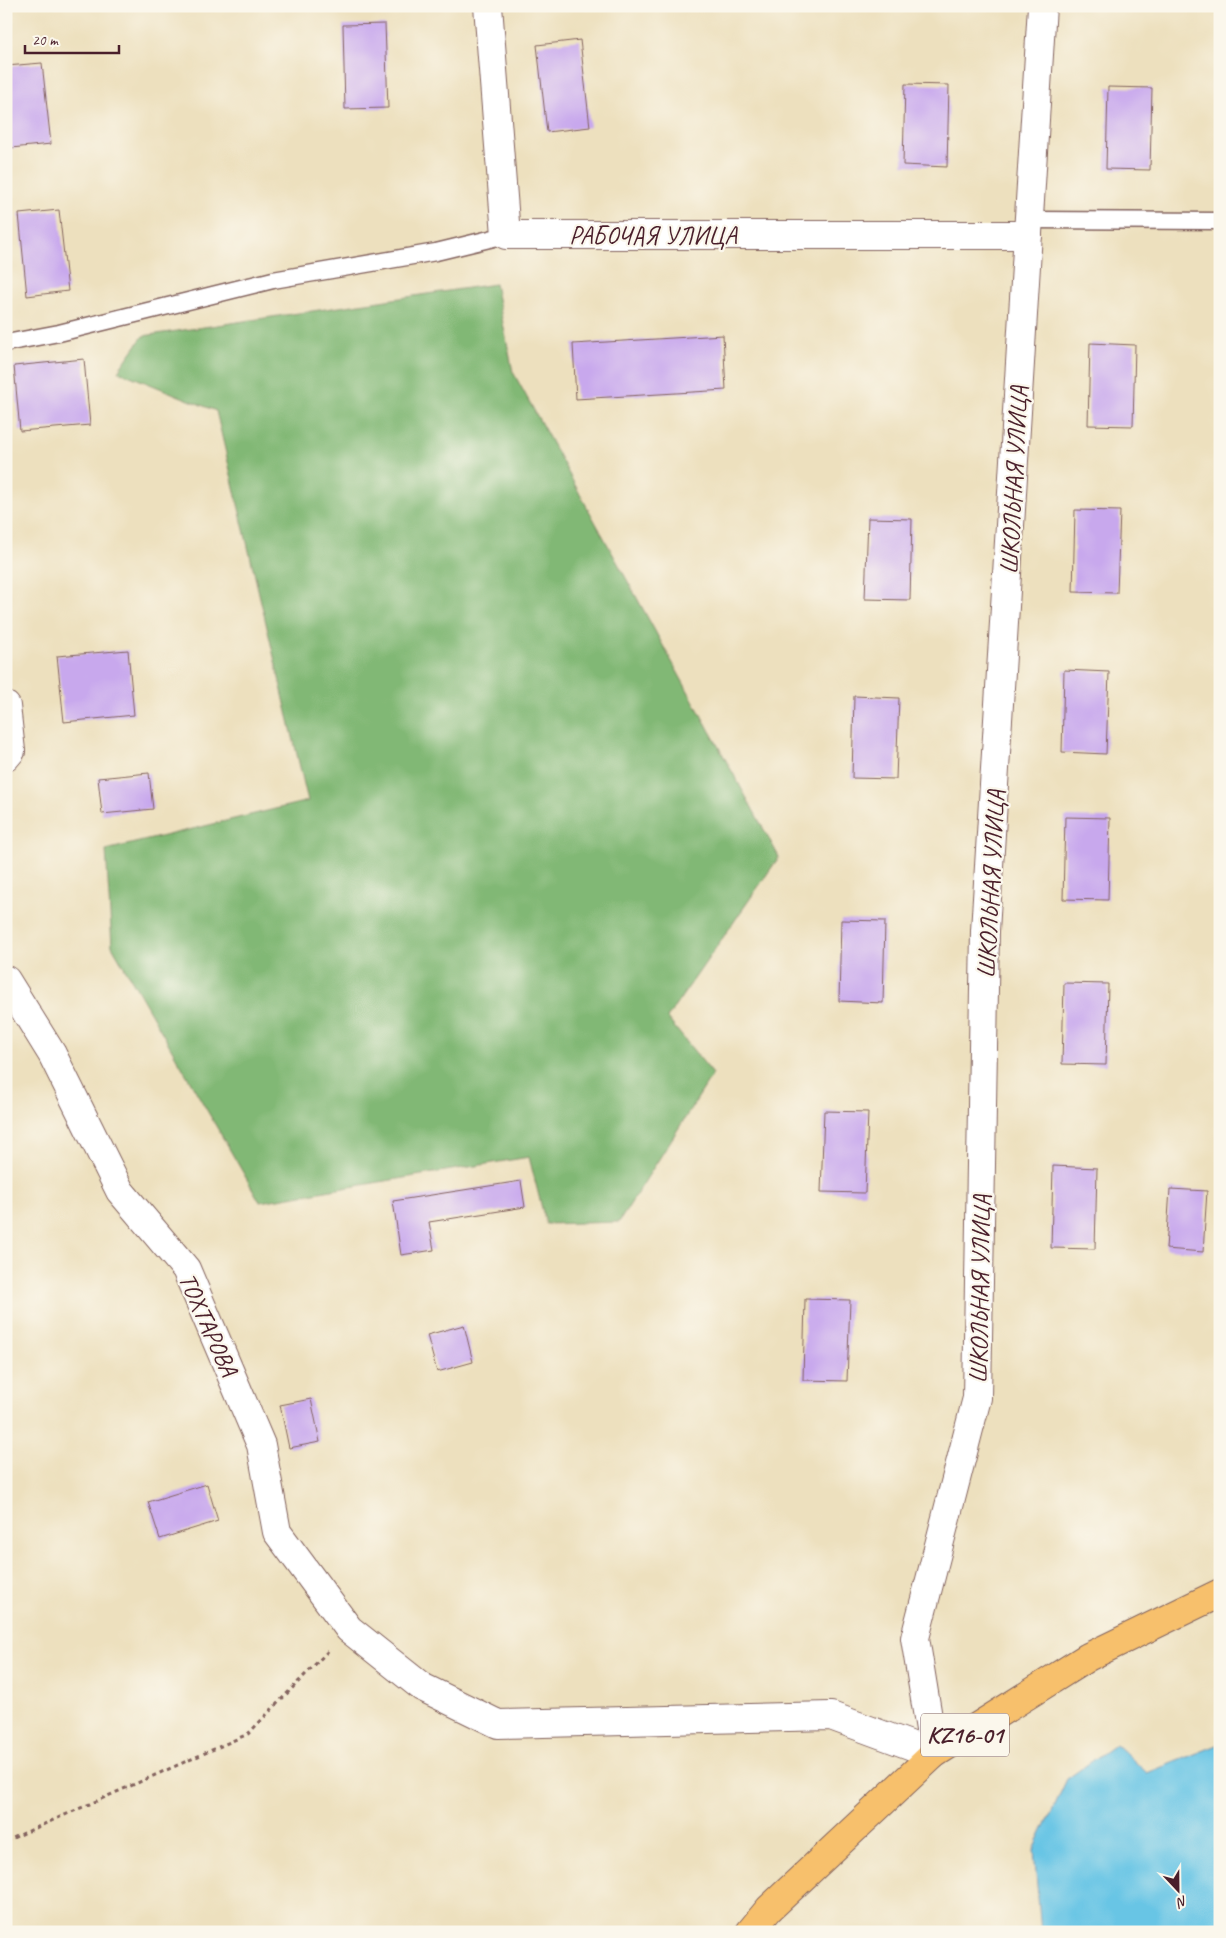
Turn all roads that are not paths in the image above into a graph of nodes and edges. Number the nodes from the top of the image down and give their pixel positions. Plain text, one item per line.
1 (488, 6) edge
2 (1042, 6) edge
3 (1220, 221) edge
4 (1028, 228) junction
5 (506, 235) junction
6 (6, 343) edge
7 (6, 706) edge
8 (6, 757) edge
9 (6, 980) edge
10 (1220, 1593) edge
11 (934, 1754) junction
12 (750, 1932) edge

1 - 5 street
2 - 4 street, ШКОЛЬНАЯ УЛИЦА
3 - 4 lane
4 - 5 street, РАБОЧАЯ УЛИЦА
4 - 11 street, ШКОЛЬНАЯ УЛИЦА
5 - 6 lane
7 - 8 street
9 - 11 street, ТОХТАРОВА
10 - 11 main road, KZ16-01
11 - 12 main road, KZ16-01

